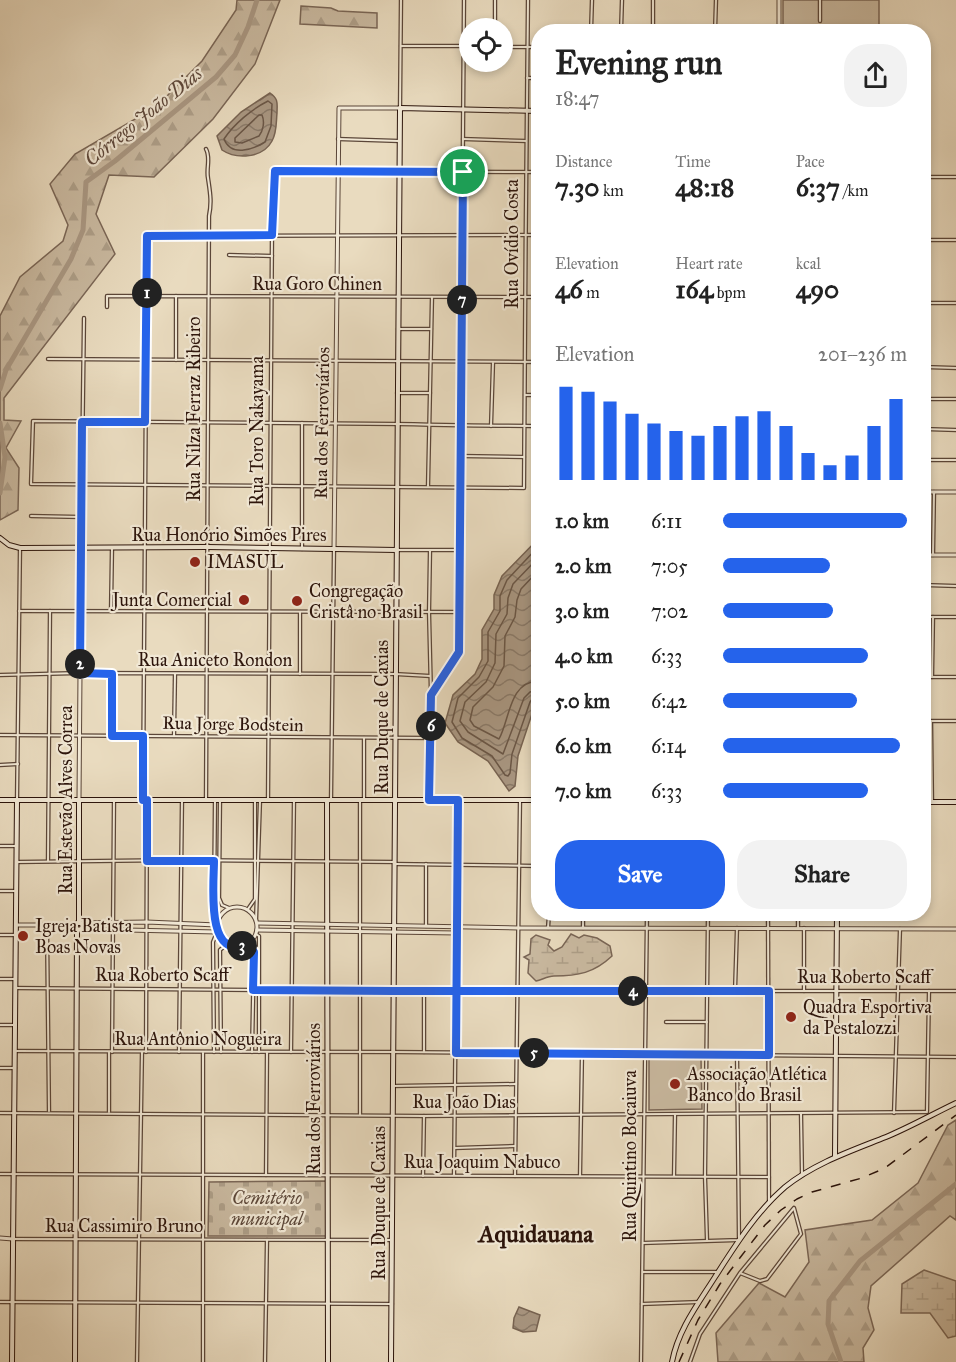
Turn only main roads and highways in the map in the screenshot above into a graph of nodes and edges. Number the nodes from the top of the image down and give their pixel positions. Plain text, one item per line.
1 (531, 110) edge
2 (0, 538) edge
3 (397, 550) junction
4 (0, 800) edge
5 (17, 800) junction
6 (79, 800) junction
7 (329, 800) junction
8 (395, 800) junction
9 (531, 800) edge
10 (931, 802) edge
11 (956, 802) edge
12 (837, 921) edge
13 (956, 1103) edge
14 (835, 1156) junction
15 (12, 1362) edge
16 (75, 1362) edge
17 (328, 1362) edge
18 (391, 1362) edge
19 (672, 1362) edge

1 - 3 main road, Rua Duque de Caxias
2 - 3 main road, Rua Honório Simões Pires
3 - 8 main road, Rua Duque de Caxias
4 - 5 main road
5 - 6 main road
5 - 15 main road
6 - 7 main road
6 - 16 main road, Rua Estevão Alves Correa
7 - 8 main road
7 - 17 main road, Rua dos Ferroviários
8 - 9 main road
8 - 18 main road, Rua Duque de Caxias
10 - 11 main road
12 - 14 main road
13 - 14 main road
14 - 19 main road

